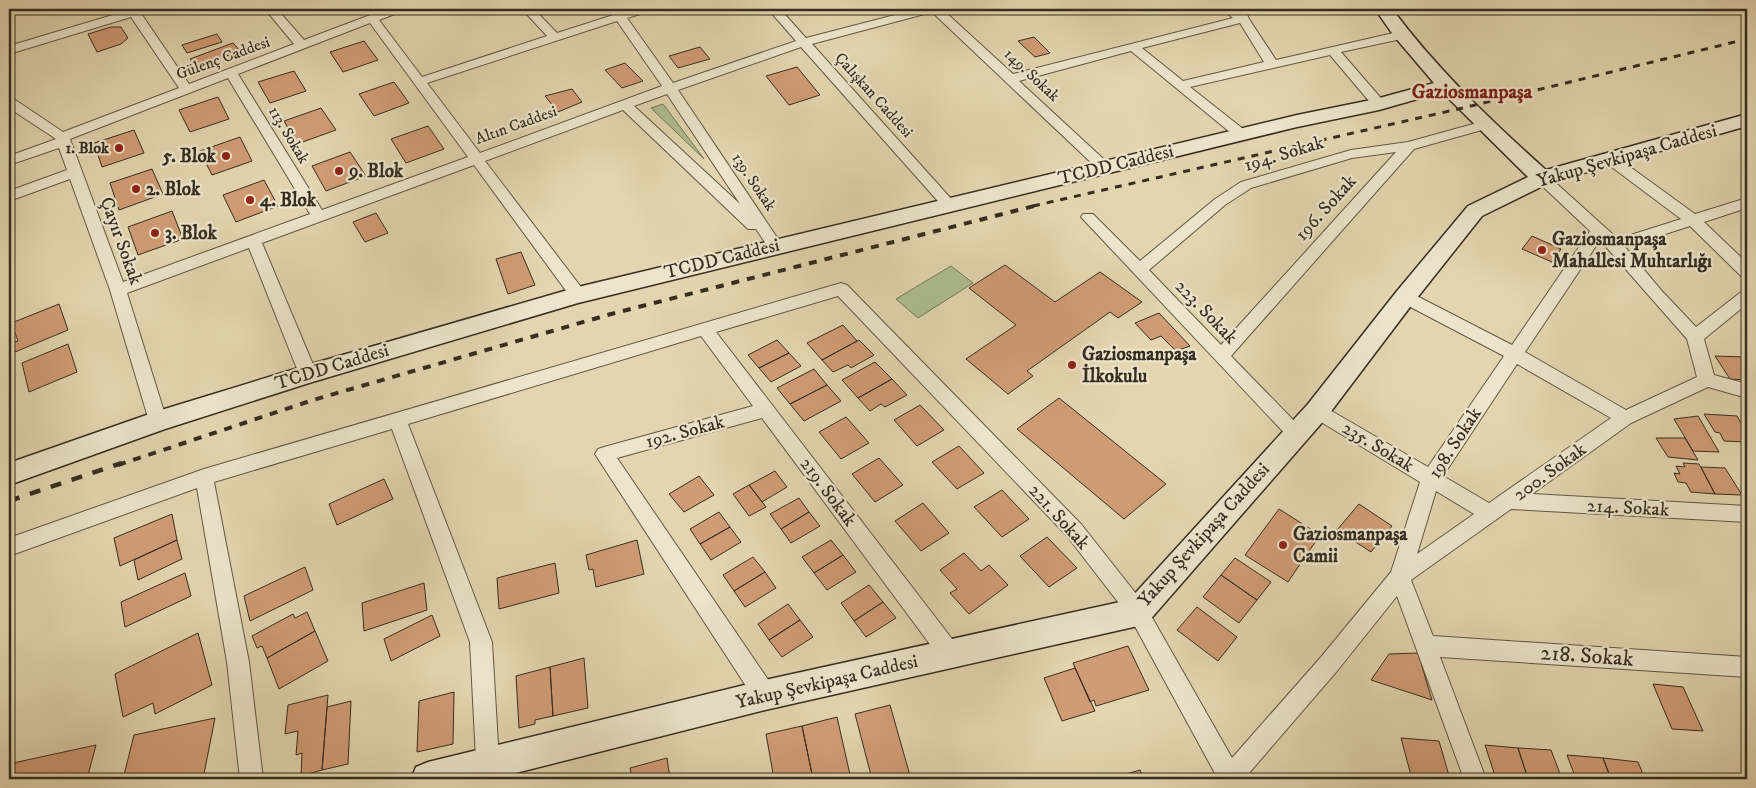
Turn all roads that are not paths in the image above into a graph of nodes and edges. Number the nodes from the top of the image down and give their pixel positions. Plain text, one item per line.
1 (271, 9) edge
2 (396, 9) edge
3 (528, 9) edge
4 (643, 9) edge
5 (774, 9) edge
6 (931, 9) edge
7 (935, 9) edge
8 (1228, 9) edge
9 (1383, 9) edge
10 (132, 10) edge
11 (378, 14) edge
12 (1241, 14) edge
13 (619, 16) junction
14 (1402, 35) junction
15 (555, 38) junction
16 (804, 42) junction
17 (302, 46) junction
18 (1133, 47) junction
19 (9, 50) edge
20 (1332, 50) junction
21 (1272, 64) junction
22 (231, 72) junction
23 (1010, 79) junction
24 (419, 82) junction
25 (1180, 85) junction
26 (1447, 85) junction
27 (670, 88) junction
28 (186, 89) junction
29 (9, 102) edge
30 (624, 104) junction
31 (1379, 104) junction
32 (1747, 120) edge
33 (1484, 125) junction
34 (1242, 135) junction
35 (62, 140) junction
36 (1410, 146) junction
37 (476, 158) junction
38 (1610, 159) junction
39 (9, 161) edge
40 (1105, 168) junction
41 (74, 173) junction
42 (1542, 178) junction
43 (9, 196) edge
44 (1747, 203) edge
45 (949, 205) junction
46 (318, 216) junction
47 (1088, 217) dead end
48 (1693, 220) junction
49 (1599, 229) junction
50 (253, 240) junction
51 (1615, 245) junction
52 (776, 246) junction
53 (1139, 270) junction
54 (1747, 272) edge
55 (118, 290) junction
56 (578, 295) junction
57 (1747, 296) edge
58 (1405, 297) junction
59 (705, 329) junction
60 (1695, 337) junction
61 (1514, 354) junction
62 (1221, 356) junction
63 (308, 374) junction
64 (1707, 380) junction
65 (1747, 392) edge
66 (766, 410) junction
67 (1317, 411) junction
68 (1625, 418) junction
69 (397, 419) junction
70 (158, 421) junction
71 (1296, 434) junction
72 (9, 474) edge
73 (204, 477) junction
74 (1430, 478) junction
75 (1509, 502) junction
76 (1491, 514) junction
77 (1747, 514) edge
78 (9, 547) edge
79 (1400, 577) junction
80 (1138, 612) junction
81 (1426, 646) junction
82 (951, 655) junction
83 (1747, 667) edge
84 (765, 695) junction
85 (489, 772) edge
86 (1230, 778) edge
87 (252, 779) edge
88 (428, 779) edge
89 (1475, 779) edge

1 - 17 street
2 - 11 street, Gülenç Caddesi
3 - 15 street
4 - 13 street
5 - 16 street, Çalışkan Caddesi
6 - 16 street, Altın Caddesi
7 - 23 street, 149. Sokak
8 - 12 street
9 - 14 main road
10 - 19 street
10 - 28 street
11 - 17 street, Gülenç Caddesi
11 - 24 street
12 - 18 street
12 - 21 street
13 - 15 street
13 - 27 street, 139. Sokak
14 - 20 street
14 - 26 main road
15 - 24 street
16 - 27 street, Altın Caddesi
16 - 45 street, Çalışkan Caddesi
17 - 22 street, Gülenç Caddesi
18 - 23 street
18 - 25 street
20 - 21 street
20 - 31 street
21 - 25 street
22 - 28 street, Gülenç Caddesi
22 - 46 street, 113. Sokak
23 - 40 street, 149. Sokak
24 - 37 street
25 - 34 street
26 - 31 main road, TCDD Caddesi
26 - 33 main road
27 - 30 street, Altın Caddesi
27 - 52 street, 139. Sokak
28 - 35 street, Gülenç Caddesi
29 - 35 street
30 - 37 street, Altın Caddesi
30 - 52 street, 139. Sokak
31 - 34 main road, TCDD Caddesi
32 - 38 main road, Yakup Şevkipaşa Caddesi
33 - 36 street
33 - 42 main road
34 - 40 main road, TCDD Caddesi
35 - 39 street, Gülenç Caddesi
35 - 41 street, Çayır Sokak
36 - 53 street, 194. Sokak
36 - 62 street, 196. Sokak
37 - 46 street, Altın Caddesi
37 - 56 street
38 - 42 main road, Yakup Şevkipaşa Caddesi
38 - 48 street
40 - 45 main road, TCDD Caddesi
41 - 43 street
41 - 55 street, Çayır Sokak
42 - 49 street
42 - 58 main road, Yakup Şevkipaşa Caddesi
44 - 48 street
45 - 52 main road, TCDD Caddesi
46 - 50 street, Altın Caddesi
47 - 53 street, 223. Sokak
48 - 51 street
48 - 54 street
49 - 51 street
49 - 61 street, 198. Sokak
50 - 55 street, Altın Caddesi
50 - 63 street
51 - 60 street
52 - 56 main road, TCDD Caddesi
53 - 62 street, 223. Sokak
55 - 70 street, Çayır Sokak
56 - 63 main road, TCDD Caddesi
57 - 60 street
58 - 61 street
58 - 67 main road, Yakup Şevkipaşa Caddesi
59 - 66 street, 219. Sokak
59 - 69 street
59 - 80 street, 221. Sokak
60 - 64 street
61 - 68 street
61 - 74 street, 198. Sokak
62 - 71 street, 223. Sokak
63 - 70 main road, TCDD Caddesi
64 - 65 street
64 - 68 street, 200. Sokak
66 - 82 street, 219. Sokak
66 - 84 street, 192. Sokak
67 - 71 main road, Yakup Şevkipaşa Caddesi
67 - 74 street, 235. Sokak
68 - 75 street, 200. Sokak
69 - 73 street
69 - 85 street
70 - 72 main road, TCDD Caddesi
71 - 80 main road, Yakup Şevkipaşa Caddesi
73 - 78 street
73 - 87 street
74 - 76 street, 235. Sokak
74 - 79 street, 198. Sokak
75 - 76 street, 200. Sokak
75 - 77 street, 214. Sokak
76 - 79 street, 200. Sokak
79 - 81 street
79 - 86 street, 198. Sokak
80 - 82 main road, Yakup Şevkipaşa Caddesi
80 - 86 street, 221. Sokak
81 - 83 street, 218. Sokak
81 - 89 street
82 - 84 main road, Yakup Şevkipaşa Caddesi
84 - 85 main road, Yakup Şevkipaşa Caddesi
85 - 88 main road, Yakup Şevkipaşa Caddesi

